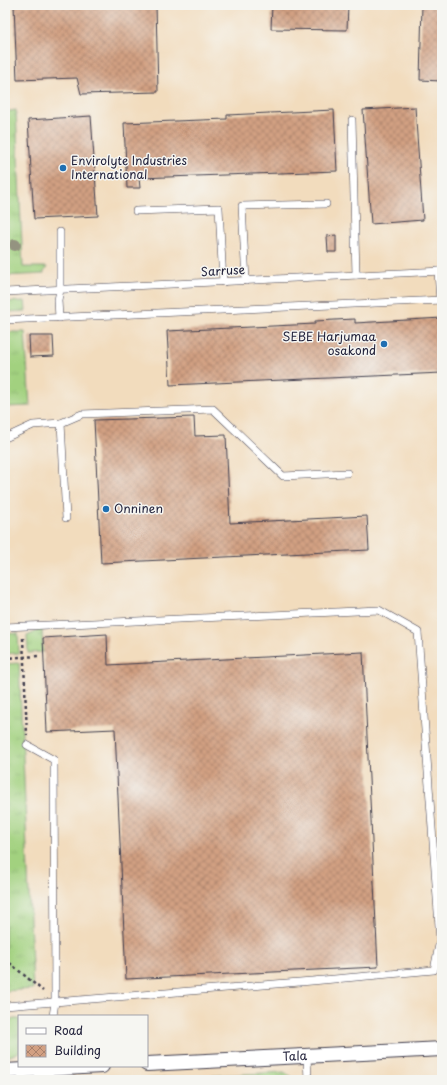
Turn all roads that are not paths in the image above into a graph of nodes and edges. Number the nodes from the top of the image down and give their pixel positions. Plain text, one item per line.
1 (352, 120) dead end
2 (326, 204) dead end
3 (136, 211) dead end
4 (60, 232) dead end
5 (440, 271) edge
6 (356, 275) junction
7 (246, 281) junction
8 (223, 282) junction
9 (60, 290) junction
10 (5, 292) edge
11 (441, 301) edge
12 (59, 318) junction
13 (5, 320) edge
14 (61, 424) junction
15 (5, 438) edge
16 (346, 472) dead end
17 (66, 518) dead end
18 (5, 627) edge
19 (27, 745) road end
20 (55, 1002) junction
21 (5, 1006) edge
22 (53, 1015) edge
23 (442, 1049) edge
24 (307, 1056) junction
25 (148, 1064) edge
26 (45, 1067) edge
27 (5, 1071) edge
28 (308, 1080) edge

1 - 6 lane
2 - 7 lane
3 - 8 lane
4 - 9 lane
5 - 6 lane, Sarruse
5 - 11 lane
6 - 7 lane, Sarruse
7 - 8 lane, Sarruse
8 - 9 lane, Sarruse
9 - 10 lane, Sarruse
9 - 12 lane
11 - 12 lane
12 - 13 lane
14 - 15 lane
14 - 16 lane
14 - 17 lane
18 - 20 lane
19 - 20 lane
20 - 21 lane
20 - 22 lane
23 - 24 street, Tala
24 - 25 street, Tala
24 - 28 lane
26 - 27 street

